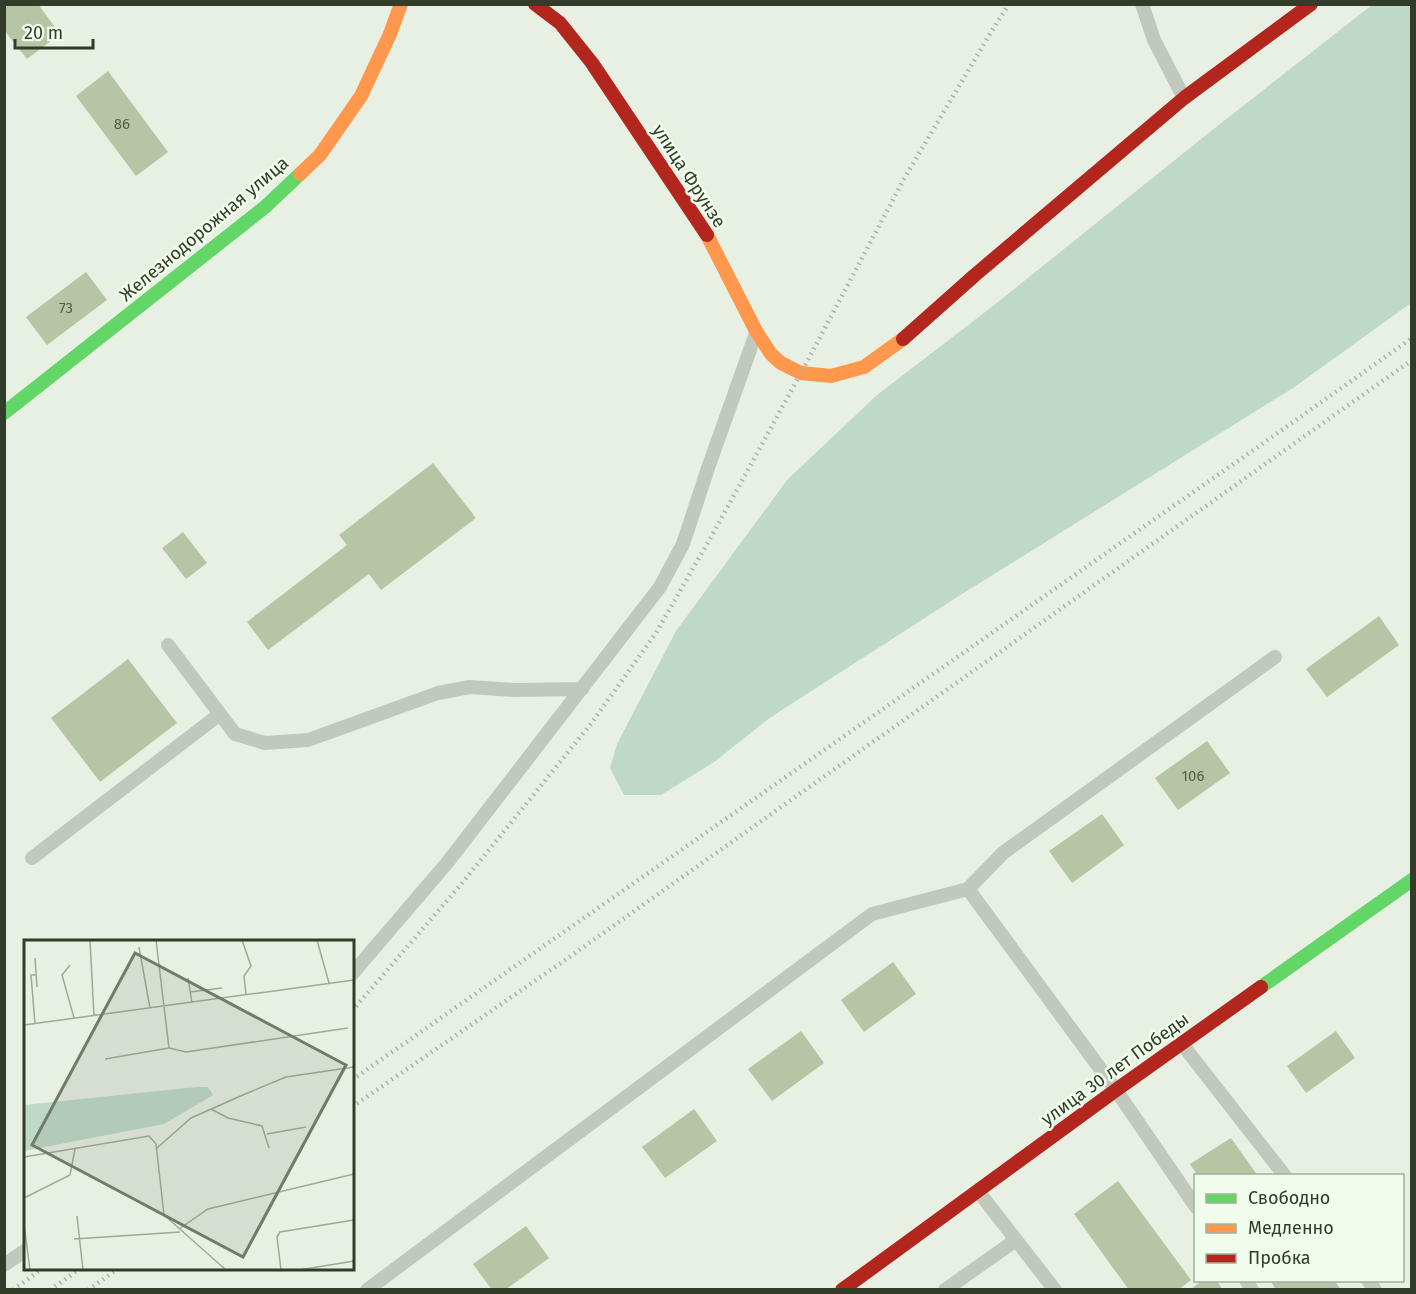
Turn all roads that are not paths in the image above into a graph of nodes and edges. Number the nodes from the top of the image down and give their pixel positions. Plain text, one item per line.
1 (401, 4) edge
2 (535, 4) edge
3 (1142, 4) edge
4 (1311, 4) edge
5 (1184, 98) junction
6 (756, 331) junction
7 (4, 413) edge
8 (168, 645) dead end
9 (1275, 657) dead end
10 (582, 689) junction
11 (220, 714) junction
12 (32, 858) dead end
13 (1412, 880) edge
14 (968, 889) junction
15 (354, 972) edge
16 (1182, 1044) junction
17 (1116, 1090) junction
18 (1283, 1174) edge
19 (978, 1191) junction
20 (1194, 1204) edge
21 (1016, 1240) junction
22 (24, 1251) edge
23 (4, 1265) edge
24 (367, 1290) edge
25 (842, 1290) edge
26 (945, 1290) edge
27 (1055, 1290) edge

1 - 7 street, Железнодорожная улица
2 - 6 street, улица Фрунзе
3 - 5 lane
4 - 5 street
5 - 6 street, улица Фрунзе
6 - 10 lane
8 - 11 lane
9 - 14 lane
10 - 11 lane
10 - 15 lane
11 - 12 lane
13 - 16 street, улица 30 лет Победы
14 - 17 lane
14 - 24 lane
16 - 17 street, улица 30 лет Победы
16 - 18 lane
17 - 19 street, улица 30 лет Победы
17 - 20 lane
19 - 21 lane
19 - 25 street, улица 30 лет Победы
21 - 26 lane
21 - 27 lane
22 - 23 lane

